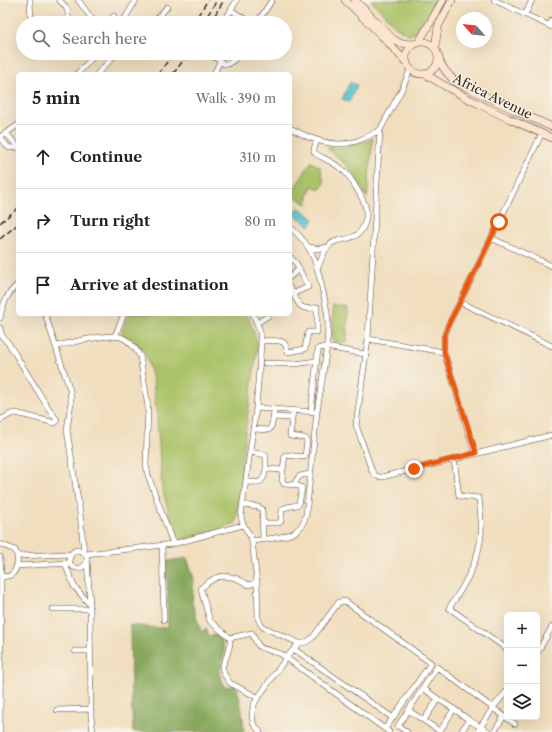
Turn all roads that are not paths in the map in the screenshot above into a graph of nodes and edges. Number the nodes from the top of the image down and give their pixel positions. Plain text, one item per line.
1 (32, 0) edge
2 (59, 0) edge
3 (78, 0) edge
4 (136, 0) edge
5 (237, 0) edge
6 (272, 0) edge
7 (345, 0) edge
8 (355, 0) edge
9 (443, 0) edge
10 (452, 0) edge
11 (494, 0) edge
12 (532, 0) edge
13 (503, 2) edge
14 (167, 7) dead end
15 (231, 10) junction
16 (525, 15) junction
17 (31, 16) edge
18 (69, 16) edge
19 (90, 16) edge
20 (127, 16) edge
21 (160, 16) edge
22 (227, 16) edge
23 (240, 16) edge
24 (262, 16) edge
25 (552, 20) edge
26 (550, 26) edge
27 (416, 43) junction
28 (435, 48) junction
29 (438, 56) junction
30 (90, 60) edge
31 (110, 60) edge
32 (234, 60) edge
33 (220, 61) joint
34 (406, 62) junction
35 (410, 70) junction
36 (79, 72) edge
37 (99, 72) edge
38 (215, 72) edge
39 (425, 74) junction
40 (16, 126) edge
41 (552, 127) edge
42 (292, 129) edge
43 (380, 130) junction
44 (6, 133) junction
45 (542, 133) junction
46 (0, 137) edge
47 (552, 138) edge
48 (317, 140) junction
49 (16, 146) edge
50 (16, 148) edge
51 (292, 229) edge
52 (491, 238) junction
53 (309, 248) junction
54 (327, 248) junction
55 (292, 259) edge
56 (552, 266) edge
57 (299, 268) junction
58 (318, 268) junction
59 (292, 275) edge
60 (16, 286) edge
61 (292, 294) edge
62 (460, 302) junction
63 (45, 316) edge
64 (123, 316) edge
65 (254, 316) edge
66 (268, 316) edge
67 (0, 318) edge
68 (257, 323) junction
69 (0, 328) edge
70 (115, 336) junction
71 (368, 339) junction
72 (261, 341) junction
73 (56, 346) junction
74 (552, 346) edge
75 (326, 347) junction
76 (444, 352) junction
77 (365, 354) junction
78 (316, 362) junction
79 (265, 363) dead end
80 (256, 408) junction
81 (274, 409) junction
82 (293, 410) junction
83 (314, 412) junction
84 (273, 417) junction
85 (292, 418) junction
86 (0, 420) edge
87 (253, 429) junction
88 (552, 435) edge
89 (250, 452) junction
90 (476, 453) junction
91 (454, 459) junction
92 (266, 469) junction
93 (283, 470) junction
94 (310, 474) junction
95 (246, 482) junction
96 (295, 485) junction
97 (243, 505) junction
98 (263, 523) junction
99 (243, 525) junction
100 (263, 539) junction
101 (252, 541) junction
102 (0, 544) edge
103 (173, 544) junction
104 (162, 546) junction
105 (85, 553) junction
106 (71, 554) junction
107 (17, 556) junction
108 (0, 557) edge
109 (87, 562) junction
110 (67, 563) junction
111 (16, 566) junction
112 (1, 577) edge
113 (257, 582) junction
114 (90, 607) junction
115 (53, 609) dead end
116 (164, 620) dead end
117 (552, 628) edge
118 (230, 638) junction
119 (299, 643) junction
120 (0, 646) edge
121 (506, 648) edge
122 (540, 648) edge
123 (294, 649) junction
124 (75, 651) dead end
125 (90, 652) junction
126 (286, 658) junction
127 (423, 688) junction
128 (504, 695) edge
129 (258, 698) junction
130 (438, 699) junction
131 (493, 708) junction
132 (91, 709) junction
133 (57, 710) dead end
134 (408, 710) junction
135 (454, 710) junction
136 (504, 716) joint
137 (393, 718) junction
138 (424, 720) junction
139 (469, 720) junction
140 (510, 720) edge
141 (515, 724) dead end
142 (480, 727) junction
143 (387, 731) edge
144 (0, 732) edge
145 (93, 732) edge
146 (260, 732) edge
147 (406, 732) edge
148 (441, 732) edge
149 (461, 732) edge
150 (477, 732) edge
151 (489, 732) edge
152 (494, 732) edge

1 - 17 street
2 - 18 street
3 - 19 street
4 - 20 street
5 - 15 street
6 - 24 street
7 - 34 main road
8 - 27 main road
9 - 27 main road
10 - 28 main road
11 - 13 street
12 - 16 street
13 - 16 street
14 - 21 street
15 - 22 street
15 - 23 street
16 - 26 street
25 - 26 street
27 - 28 main road
27 - 34 main road
28 - 29 main road
29 - 39 main road
29 - 41 main road, Africa Avenue
30 - 36 street
31 - 37 street
32 - 33 street
33 - 38 street
34 - 35 main road
35 - 39 main road
35 - 43 street
39 - 45 main road, Africa Avenue
40 - 44 street
42 - 48 street
43 - 48 street
43 - 71 street
44 - 46 street
44 - 49 street
45 - 47 main road, Africa Avenue
45 - 52 street
46 - 50 street
48 - 54 street
51 - 53 street
52 - 56 street
52 - 62 street
53 - 54 street
53 - 58 street
54 - 58 street
55 - 57 street
57 - 59 street
57 - 61 street
58 - 75 street
60 - 67 street
61 - 72 street
62 - 74 street
62 - 76 street
63 - 73 street
64 - 70 street
65 - 68 street
66 - 68 street
68 - 72 street
69 - 86 street
70 - 73 street
70 - 103 street
71 - 76 street
71 - 77 street
72 - 80 street
73 - 105 street
75 - 77 street
75 - 78 street
75 - 83 street
76 - 90 street
77 - 91 street
78 - 79 street
78 - 83 street
80 - 81 street
80 - 87 street
81 - 82 street
81 - 84 street
82 - 83 street
82 - 85 street
83 - 94 street
84 - 85 street
84 - 87 street
85 - 93 street
87 - 89 street
88 - 90 street
89 - 92 street
89 - 95 street
90 - 91 street
91 - 121 street
92 - 93 street
92 - 95 street
93 - 96 street
94 - 96 street
94 - 100 street
95 - 97 street
96 - 98 street
97 - 98 street
97 - 99 street
98 - 100 street
99 - 101 street
99 - 103 street
100 - 101 street
101 - 113 street
102 - 107 street
103 - 104 street
104 - 105 street
104 - 116 street
105 - 106 street
105 - 109 street
106 - 107 street
106 - 110 street
107 - 111 street
108 - 112 street
109 - 110 street
109 - 114 street
110 - 111 street
110 - 114 street
111 - 112 street
112 - 120 street
113 - 118 street
113 - 119 street
114 - 115 street
114 - 125 street
117 - 122 street
118 - 126 street
118 - 129 street
119 - 123 street
119 - 137 street
120 - 144 street
123 - 126 street
123 - 137 street
124 - 125 street
125 - 132 street
126 - 129 street
126 - 143 street
127 - 130 street
127 - 131 street
127 - 134 street
128 - 131 street
129 - 146 street
130 - 135 street
130 - 138 street
131 - 136 street
131 - 142 street
132 - 133 street
132 - 145 street
134 - 138 street
134 - 147 street
135 - 139 street
135 - 148 street
136 - 152 street
137 - 143 street
138 - 148 street
139 - 142 street
139 - 149 street
140 - 141 street
142 - 150 street
142 - 151 street

